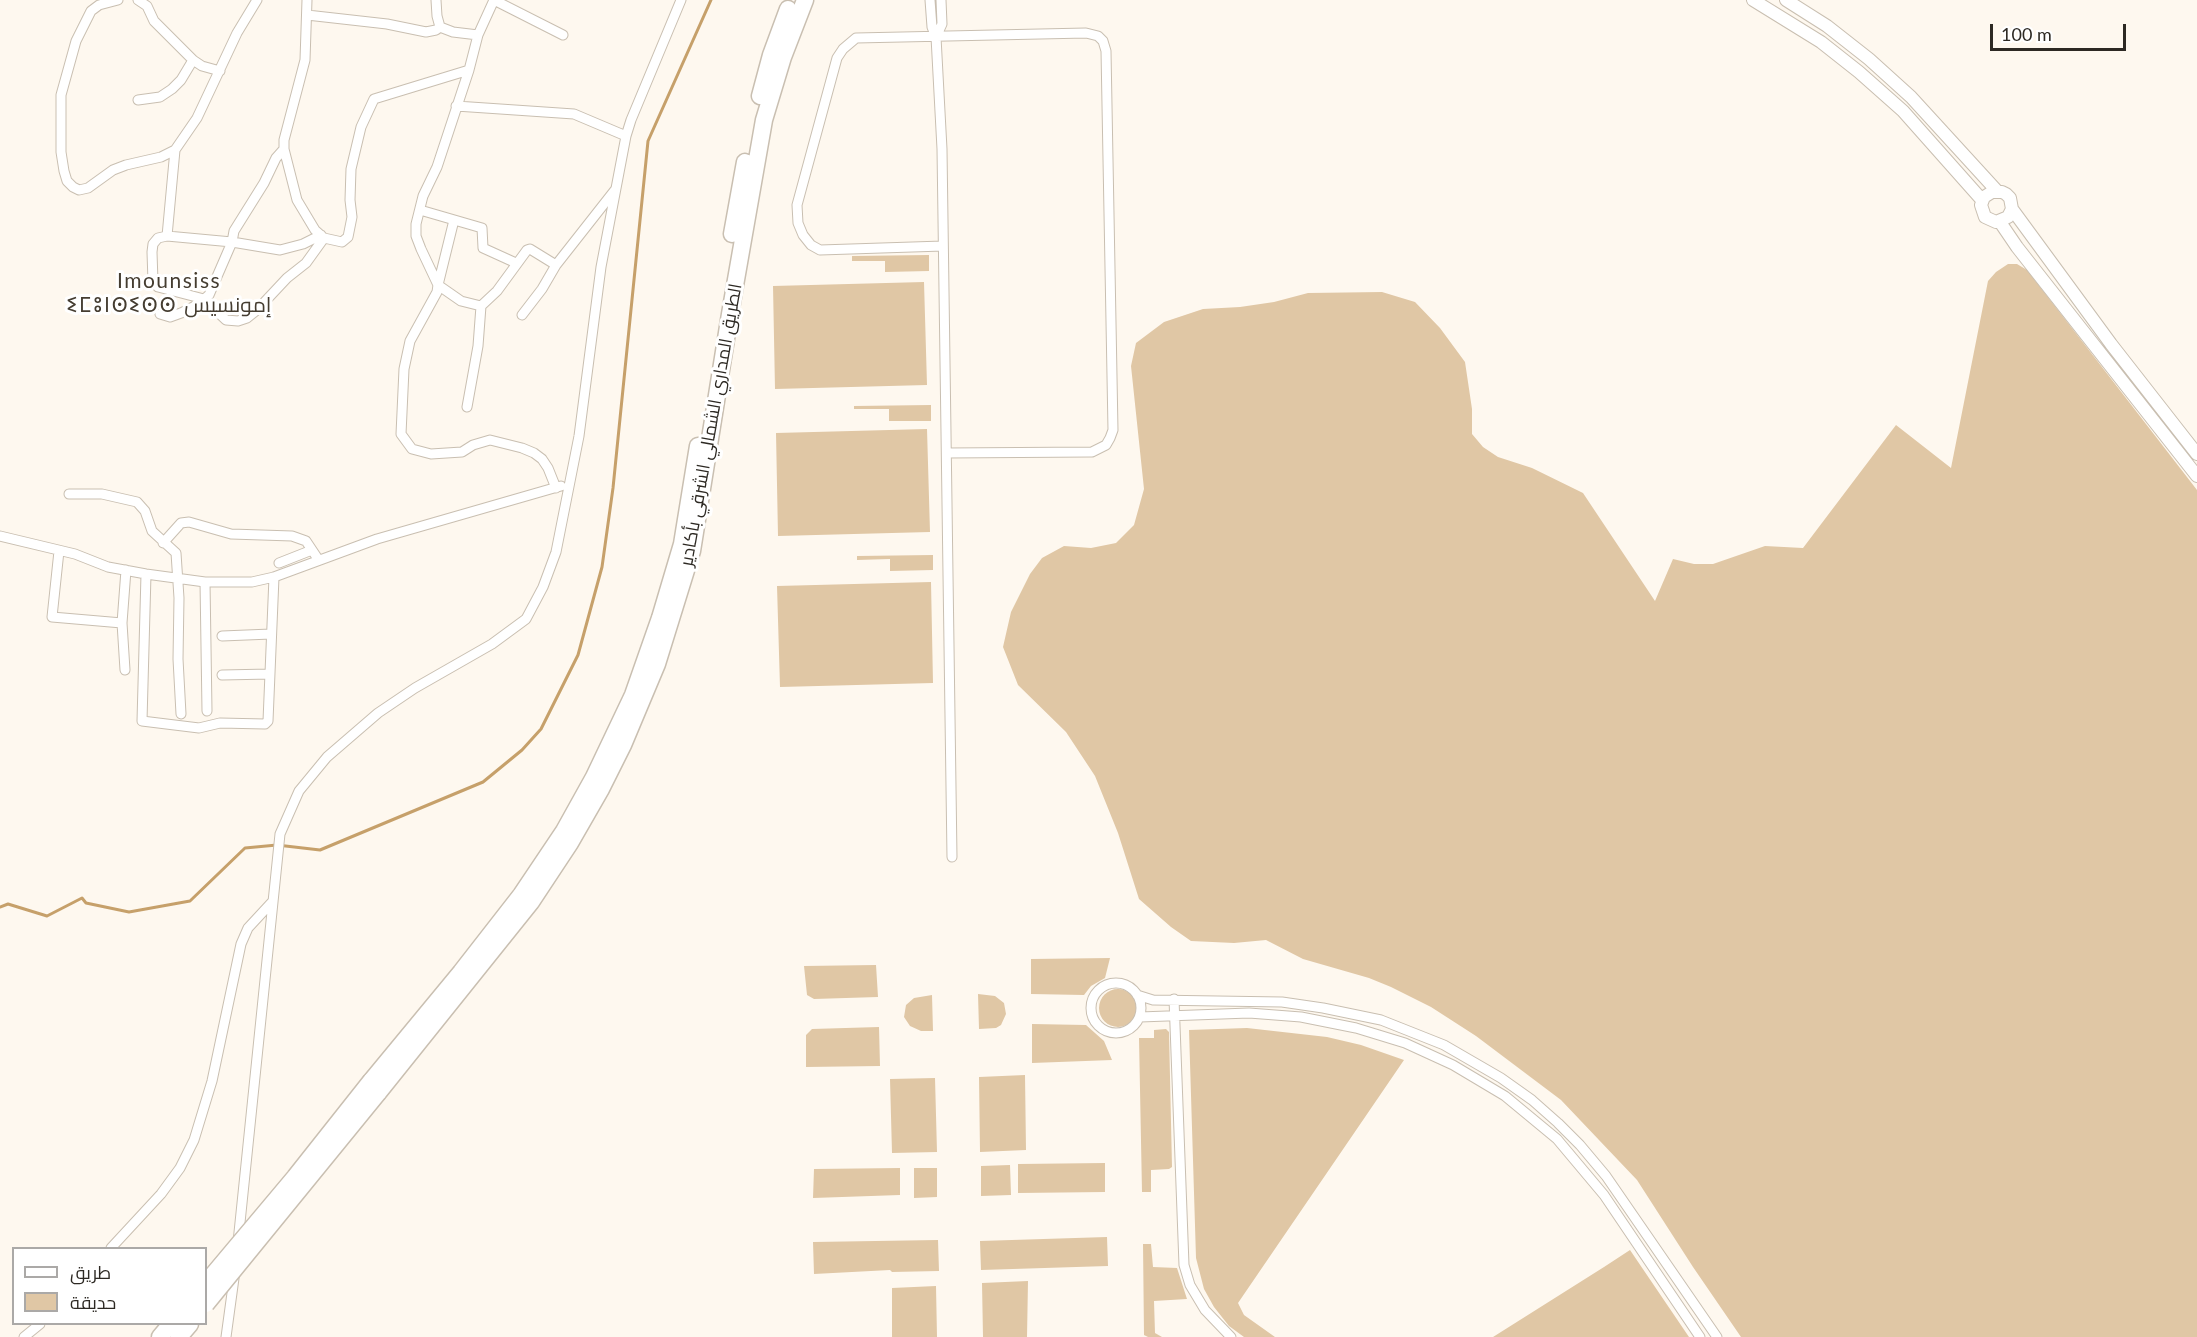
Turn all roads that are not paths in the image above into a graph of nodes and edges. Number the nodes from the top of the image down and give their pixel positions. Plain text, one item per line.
1 (118, 0) edge
2 (138, 0) edge
3 (257, 0) edge
4 (307, 0) edge
5 (436, 0) edge
6 (494, 0) edge
7 (681, 0) edge
8 (792, 0) edge
9 (805, 0) edge
10 (930, 0) edge
11 (941, 0) edge
12 (1753, 0) edge
13 (1786, 0) edge
14 (307, 15) junction
15 (441, 27) junction
16 (478, 35) junction
17 (563, 35) dead end
18 (936, 37) junction
19 (193, 60) junction
20 (469, 70) junction
21 (220, 71) junction
22 (138, 100) dead end
23 (456, 106) junction
24 (626, 136) junction
25 (284, 149) junction
26 (175, 150) junction
27 (616, 189) junction
28 (1997, 191) junction
29 (1982, 200) junction
30 (2012, 208) junction
31 (420, 210) junction
32 (454, 220) junction
33 (2000, 222) junction
34 (167, 236) junction
35 (322, 237) junction
36 (232, 242) junction
37 (943, 246) junction
38 (516, 263) junction
39 (556, 265) junction
40 (438, 285) junction
41 (204, 299) junction
42 (481, 306) junction
43 (160, 314) dead end
44 (522, 315) dead end
45 (466, 407) dead end
46 (947, 453) junction
47 (2197, 454) edge
48 (2197, 476) edge
49 (569, 484) junction
50 (556, 488) junction
51 (69, 494) dead end
52 (0, 536) edge
53 (163, 543) junction
54 (312, 550) junction
55 (59, 551) junction
56 (318, 559) junction
57 (279, 563) dead end
58 (126, 570) junction
59 (146, 574) junction
60 (274, 577) junction
61 (178, 578) junction
62 (205, 582) junction
63 (122, 623) junction
64 (271, 634) junction
65 (222, 636) dead end
66 (125, 670) dead end
67 (270, 674) junction
68 (222, 675) dead end
69 (207, 711) dead end
70 (181, 714) dead end
71 (952, 857) dead end
72 (273, 897) junction
73 (1137, 995) junction
74 (1174, 999) junction
75 (1174, 1015) junction
76 (1140, 1017) junction
77 (375, 1087) junction
78 (112, 1247) edge
79 (207, 1282) edge
80 (207, 1303) edge
81 (38, 1325) edge
82 (169, 1325) edge
83 (188, 1325) edge
84 (24, 1337) edge
85 (160, 1337) edge
86 (179, 1337) edge
87 (226, 1337) edge
88 (1230, 1337) edge
89 (1700, 1337) edge
90 (1717, 1337) edge

1 - 26 street
2 - 19 street
3 - 21 street
4 - 14 street
5 - 15 street
6 - 16 street
6 - 17 street
7 - 24 street
8 - 77 highway, الطريق المداري الشمالي الشرقي بأكادير
9 - 77 highway, الطريق المداري الشمالي الشرقي بأكادير
10 - 18 street
11 - 18 street
12 - 29 street
13 - 28 street
14 - 15 street
14 - 25 street
15 - 16 street
16 - 20 street
18 - 37 street
18 - 37 street
18 - 46 street
19 - 21 street
19 - 22 street
20 - 23 street
20 - 35 street
21 - 26 street
23 - 24 street
23 - 31 street
24 - 27 street
25 - 35 street
25 - 36 street
26 - 34 street
27 - 39 street
27 - 49 street
28 - 29 street
28 - 30 street
29 - 33 street
30 - 33 street
30 - 47 street
31 - 32 street
31 - 40 street
32 - 38 street
32 - 40 street
33 - 48 street
34 - 36 street
34 - 41 street
35 - 36 street
35 - 41 street
36 - 41 street
37 - 46 street
38 - 39 street
38 - 42 street
39 - 44 street
40 - 42 street
40 - 50 street
41 - 43 street
42 - 45 street
46 - 71 street
49 - 50 street
49 - 72 street
50 - 56 street
51 - 53 street
52 - 55 street
53 - 54 street
53 - 61 street
54 - 56 street
54 - 57 street
55 - 58 street
55 - 63 street
56 - 60 street
58 - 59 street
58 - 63 street
59 - 61 street
59 - 67 street
60 - 62 street
60 - 64 street
61 - 62 street
61 - 70 street
62 - 69 street
63 - 66 street
64 - 65 street
64 - 67 street
67 - 68 street
72 - 78 street
72 - 87 street
73 - 74 street
73 - 76 street
73 - 76 street
74 - 75 street
74 - 90 street
75 - 76 street
75 - 88 street
75 - 89 street
77 - 79 highway, bridge
77 - 80 highway, bridge
81 - 84 street
82 - 85 highway
83 - 86 highway

